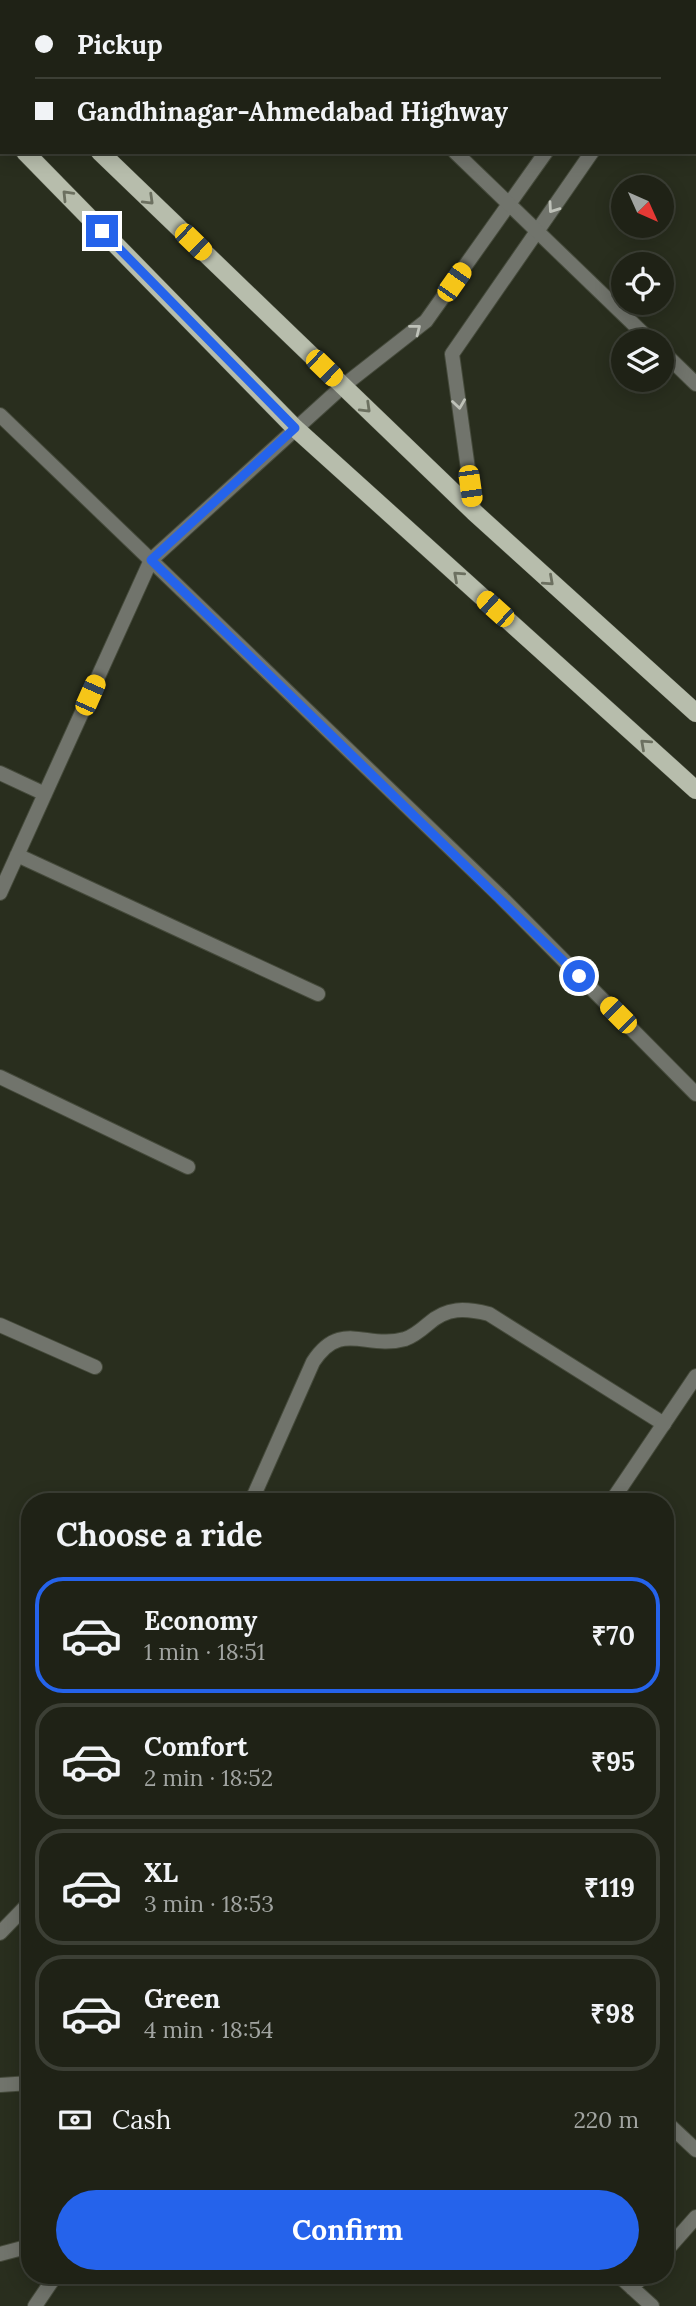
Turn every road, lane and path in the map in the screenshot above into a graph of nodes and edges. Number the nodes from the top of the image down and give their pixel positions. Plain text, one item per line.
1 (27, 154) edge
2 (102, 154) edge
3 (457, 154) edge
4 (545, 154) edge
5 (591, 154) edge
6 (509, 204) junction
7 (537, 231) junction
8 (639, 329) edge
9 (674, 363) edge
10 (696, 384) edge
11 (343, 386) junction
12 (0, 415) edge
13 (295, 428) junction
14 (474, 512) junction
15 (151, 560) junction
16 (696, 713) edge
17 (0, 774) edge
18 (696, 790) edge
19 (45, 794) junction
20 (17, 855) junction
21 (0, 893) edge
22 (318, 994) dead end
23 (0, 1077) edge
24 (696, 1094) edge
25 (188, 1167) dead end
26 (0, 1325) edge
27 (95, 1367) dead end
28 (695, 1379) edge
29 (664, 1424) junction
30 (255, 1493) edge
31 (617, 1493) edge
32 (21, 1911) edge
33 (0, 1933) edge
34 (21, 2084) edge
35 (0, 2085) edge
36 (674, 2129) edge
37 (696, 2150) edge
38 (696, 2217) edge
39 (674, 2242) edge
40 (21, 2248) edge
41 (0, 2254) edge
42 (50, 2284) edge
43 (628, 2284) edge
44 (636, 2284) edge
45 (632, 2288) junction
46 (34, 2306) edge
47 (652, 2306) edge

13 -> 1 main road
2 -> 11 main road
3 - 6 street
4 - 6 street
5 -> 7 street
6 - 7 street
11 -> 6 street
7 - 8 street
7 -> 14 street
9 - 10 street
11 - 13 street
11 -> 14 main road
12 - 15 street
13 - 15 street
18 -> 13 main road
14 -> 16 main road
15 - 19 street
15 - 24 street
17 - 19 street
19 - 20 street
20 - 21 street
20 - 22 street
23 - 25 street
26 - 27 street
28 - 29 street
29 - 30 street
29 - 31 street
32 - 33 street
34 - 35 street
36 - 37 street
38 - 39 street
40 - 41 street
42 - 46 street
43 - 45 street
44 - 45 street
45 - 47 street

